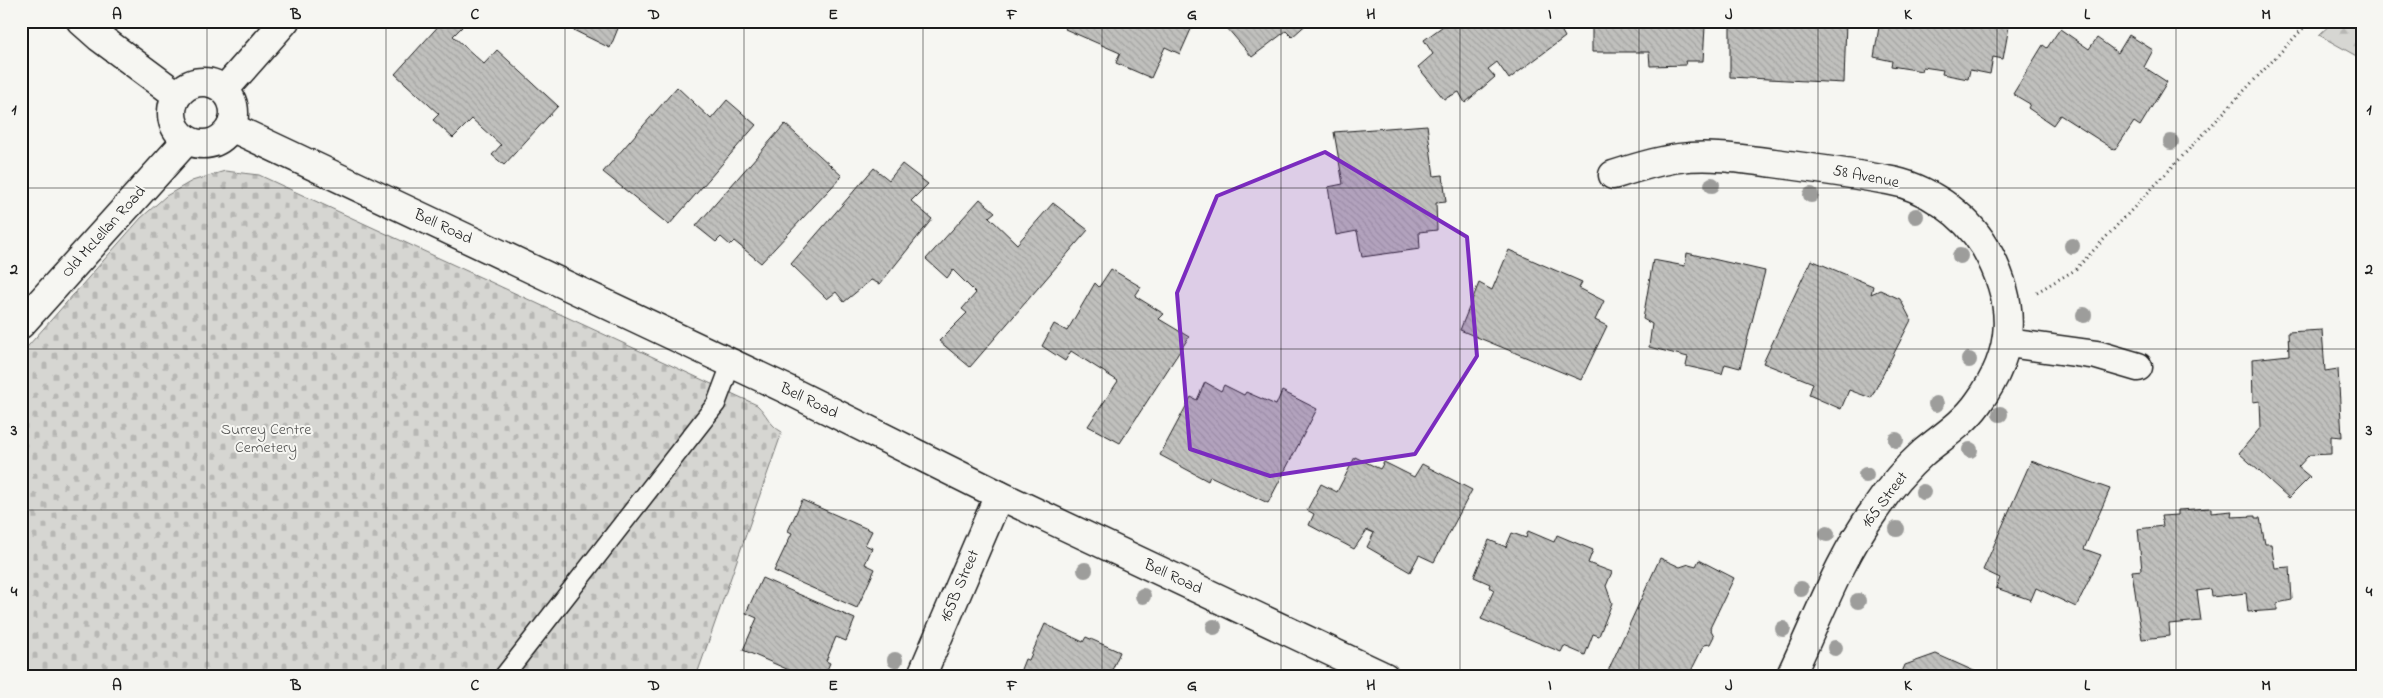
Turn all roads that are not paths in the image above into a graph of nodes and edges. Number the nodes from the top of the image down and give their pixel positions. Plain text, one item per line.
1 (82, 21) edge
2 (285, 21) edge
3 (224, 90) junction
4 (177, 95) junction
5 (231, 127) junction
6 (187, 140) junction
7 (1613, 175) dead end
8 (21, 324) edge
9 (2008, 343) junction
10 (731, 364) junction
11 (2138, 368) dead end
12 (999, 495) junction
13 (503, 677) edge
14 (921, 677) edge
15 (1385, 677) edge
16 (1790, 677) edge

1 - 4 street
2 - 3 street
3 - 4 street
3 - 5 street
4 - 6 street
5 - 6 street
5 - 10 street, Bell Road
6 - 8 street, Old McLellan Road
7 - 9 street, 58 Avenue
9 - 11 street
9 - 16 street, 165 Street
10 - 12 street, Bell Road
10 - 13 lane
12 - 14 street, 165B Street
12 - 15 street, Bell Road

